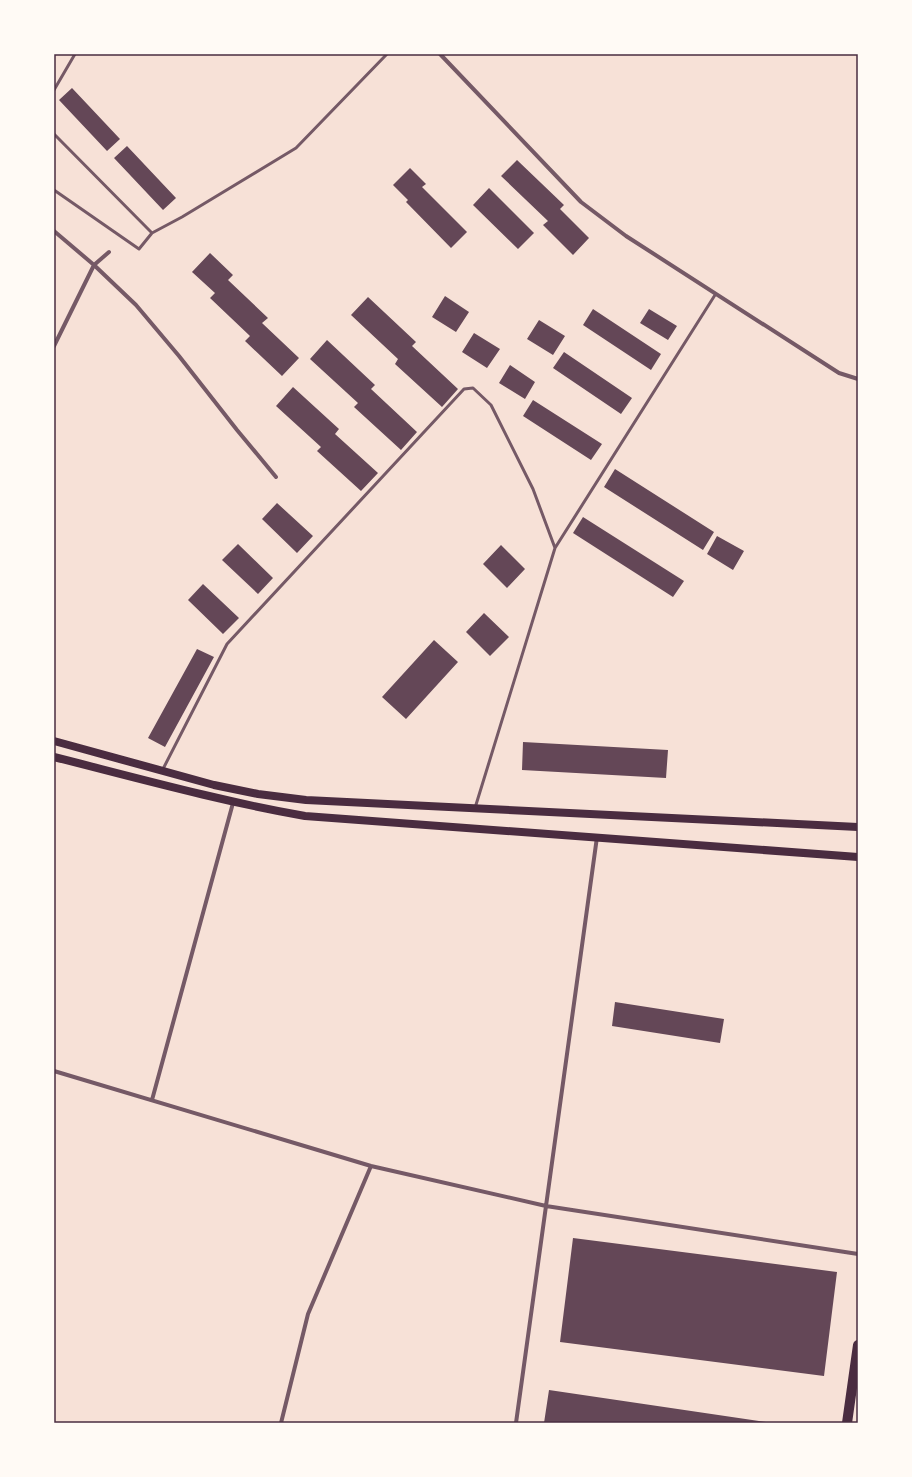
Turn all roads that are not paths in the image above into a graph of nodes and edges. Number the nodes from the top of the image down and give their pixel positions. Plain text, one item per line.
1 (75, 54) edge
2 (387, 54) edge
3 (440, 54) edge
4 (54, 90) edge
5 (54, 134) edge
6 (54, 190) edge
7 (54, 231) edge
8 (152, 233) junction
9 (109, 252) dead end
10 (94, 265) junction
11 (715, 295) junction
12 (54, 346) edge
13 (858, 379) edge
14 (276, 476) dead end
15 (554, 548) junction
16 (54, 741) edge
17 (54, 757) edge
18 (162, 771) junction
19 (233, 803) junction
20 (475, 808) junction
21 (858, 827) edge
22 (597, 837) junction
23 (858, 857) edge
24 (54, 1070) edge
25 (152, 1100) junction
26 (371, 1166) junction
27 (546, 1206) junction
28 (858, 1254) edge
29 (858, 1345) edge
30 (281, 1423) edge
31 (516, 1423) edge
32 (846, 1423) edge

1 - 4 lane
2 - 8 lane
3 - 11 street
5 - 8 lane
6 - 8 lane
7 - 10 street
9 - 10 street
10 - 12 street
10 - 14 street
11 - 13 street
11 - 15 lane
15 - 18 lane
15 - 20 lane
16 - 18 main road
17 - 19 main road
18 - 20 main road
19 - 22 main road
19 - 25 street
20 - 21 main road
22 - 23 main road
22 - 27 street
24 - 25 street
25 - 26 street
26 - 27 street
26 - 30 street
27 - 28 street
27 - 31 street
29 - 32 main road

